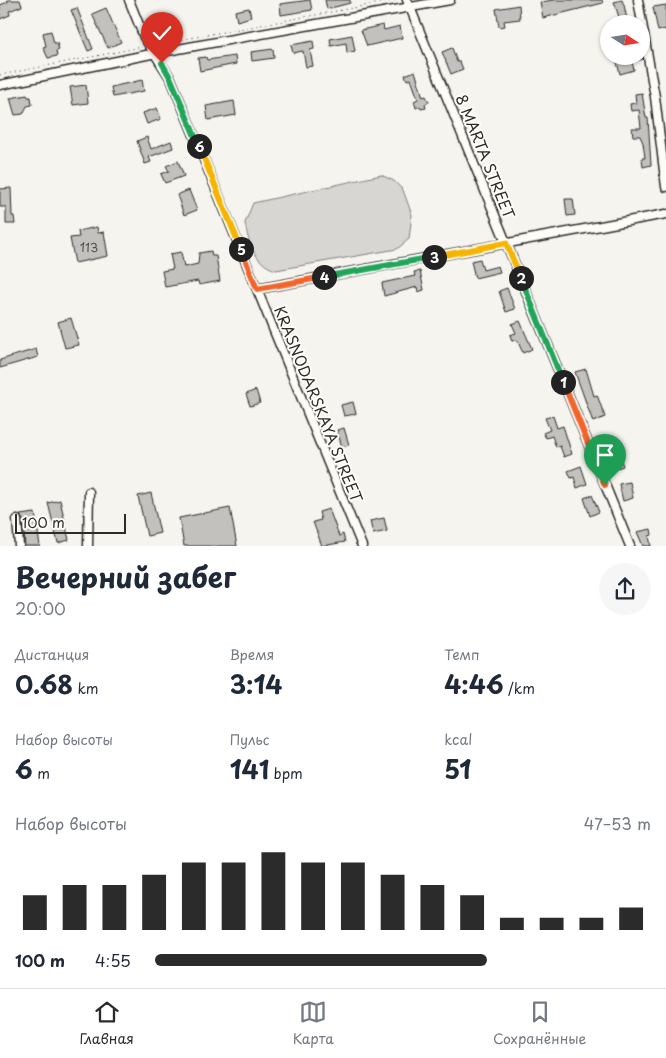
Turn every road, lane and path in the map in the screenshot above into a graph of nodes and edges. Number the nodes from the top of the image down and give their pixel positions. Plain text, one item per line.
1 (129, 0) edge
2 (396, 0) edge
3 (450, 0) edge
4 (638, 0) edge
5 (408, 4) edge
6 (150, 45) junction
7 (156, 53) junction
8 (0, 75) edge
9 (0, 85) edge
10 (666, 187) edge
11 (666, 214) edge
12 (506, 243) junction
13 (257, 289) junction
14 (89, 492) dead end
15 (17, 520) dead end
16 (19, 546) edge
17 (88, 546) edge
18 (362, 546) edge
19 (630, 546) edge

1 - 6 street, KRASNODARSKAYA STREET
2 - 6 path
3 - 5 street
4 - 10 street
5 - 7 street
5 - 12 street, 8 MARTA STREET
6 - 7 street, KRASNODARSKAYA STREET
6 - 8 path
7 - 9 street
7 - 13 street, KRASNODARSKAYA STREET
11 - 12 street
12 - 13 street
12 - 19 street, 8 MARTA STREET
13 - 18 street, KRASNODARSKAYA STREET
14 - 17 street
15 - 16 street

